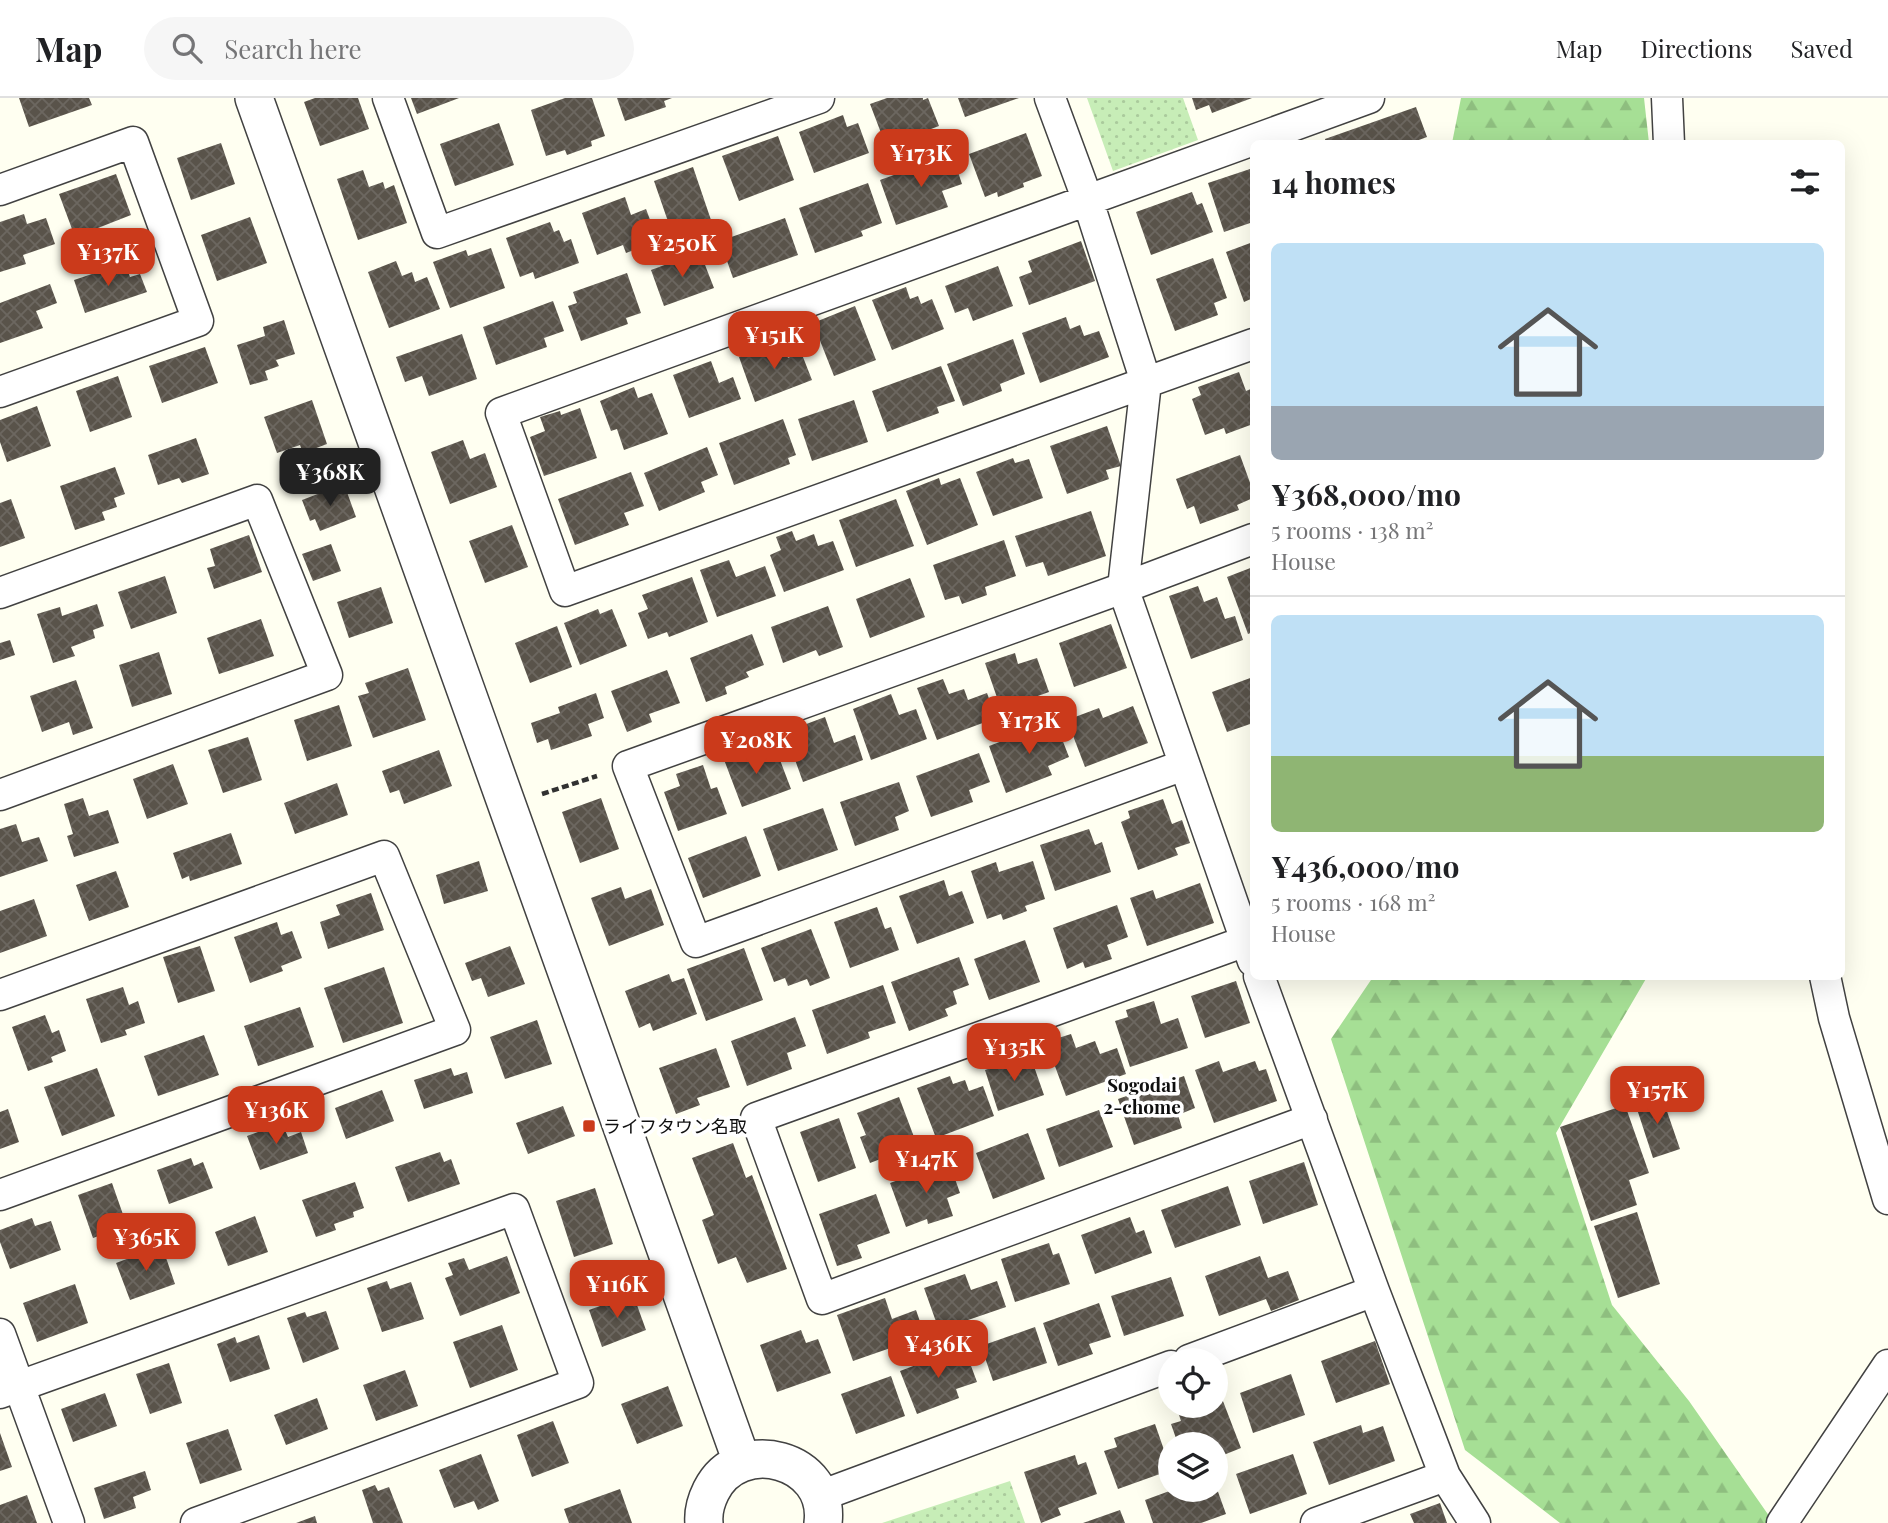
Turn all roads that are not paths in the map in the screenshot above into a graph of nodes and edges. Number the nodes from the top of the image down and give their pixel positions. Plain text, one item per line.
1 (254, 98) edge
2 (388, 98) edge
3 (819, 98) edge
4 (1050, 98) edge
5 (1369, 98) edge
6 (1667, 98) edge
7 (1254, 140) edge
8 (1669, 140) edge
9 (1250, 142) edge
10 (0, 190) edge
11 (1088, 201) junction
12 (1250, 345) edge
13 (1146, 382) junction
14 (0, 392) edge
15 (1250, 540) edge
16 (1123, 589) junction
17 (0, 593) edge
18 (1184, 765) junction
19 (0, 795) edge
20 (1249, 951) edge
21 (1260, 980) edge
22 (1826, 980) edge
23 (0, 995) edge
24 (1312, 1119) junction
25 (0, 1195) edge
26 (1888, 1199) edge
27 (1374, 1291) junction
28 (0, 1334) edge
29 (1221, 1348) edge
30 (1888, 1365) edge
31 (1158, 1371) edge
32 (9, 1390) edge
33 (742, 1462) junction
34 (1445, 1476) junction
35 (821, 1509) edge
36 (69, 1523) edge
37 (196, 1523) edge
38 (704, 1523) edge
39 (1316, 1523) edge
40 (1475, 1523) edge
41 (1782, 1523) edge

1 - 33 street
2 - 3 street
4 - 11 street
5 - 7 street
6 - 8 street
9 - 11 street
10 - 14 street
11 - 13 street
11 - 13 street
12 - 13 street
13 - 16 street
15 - 16 street
16 - 18 street
16 - 18 street
17 - 19 street
18 - 20 street
20 - 24 street
21 - 24 street
22 - 26 street
23 - 25 street
24 - 27 street
27 - 29 street
27 - 34 street
28 - 32 street
30 - 41 street
31 - 35 street
32 - 36 street
32 - 37 street
33 - 35 street
33 - 38 street
34 - 39 street
34 - 40 street

